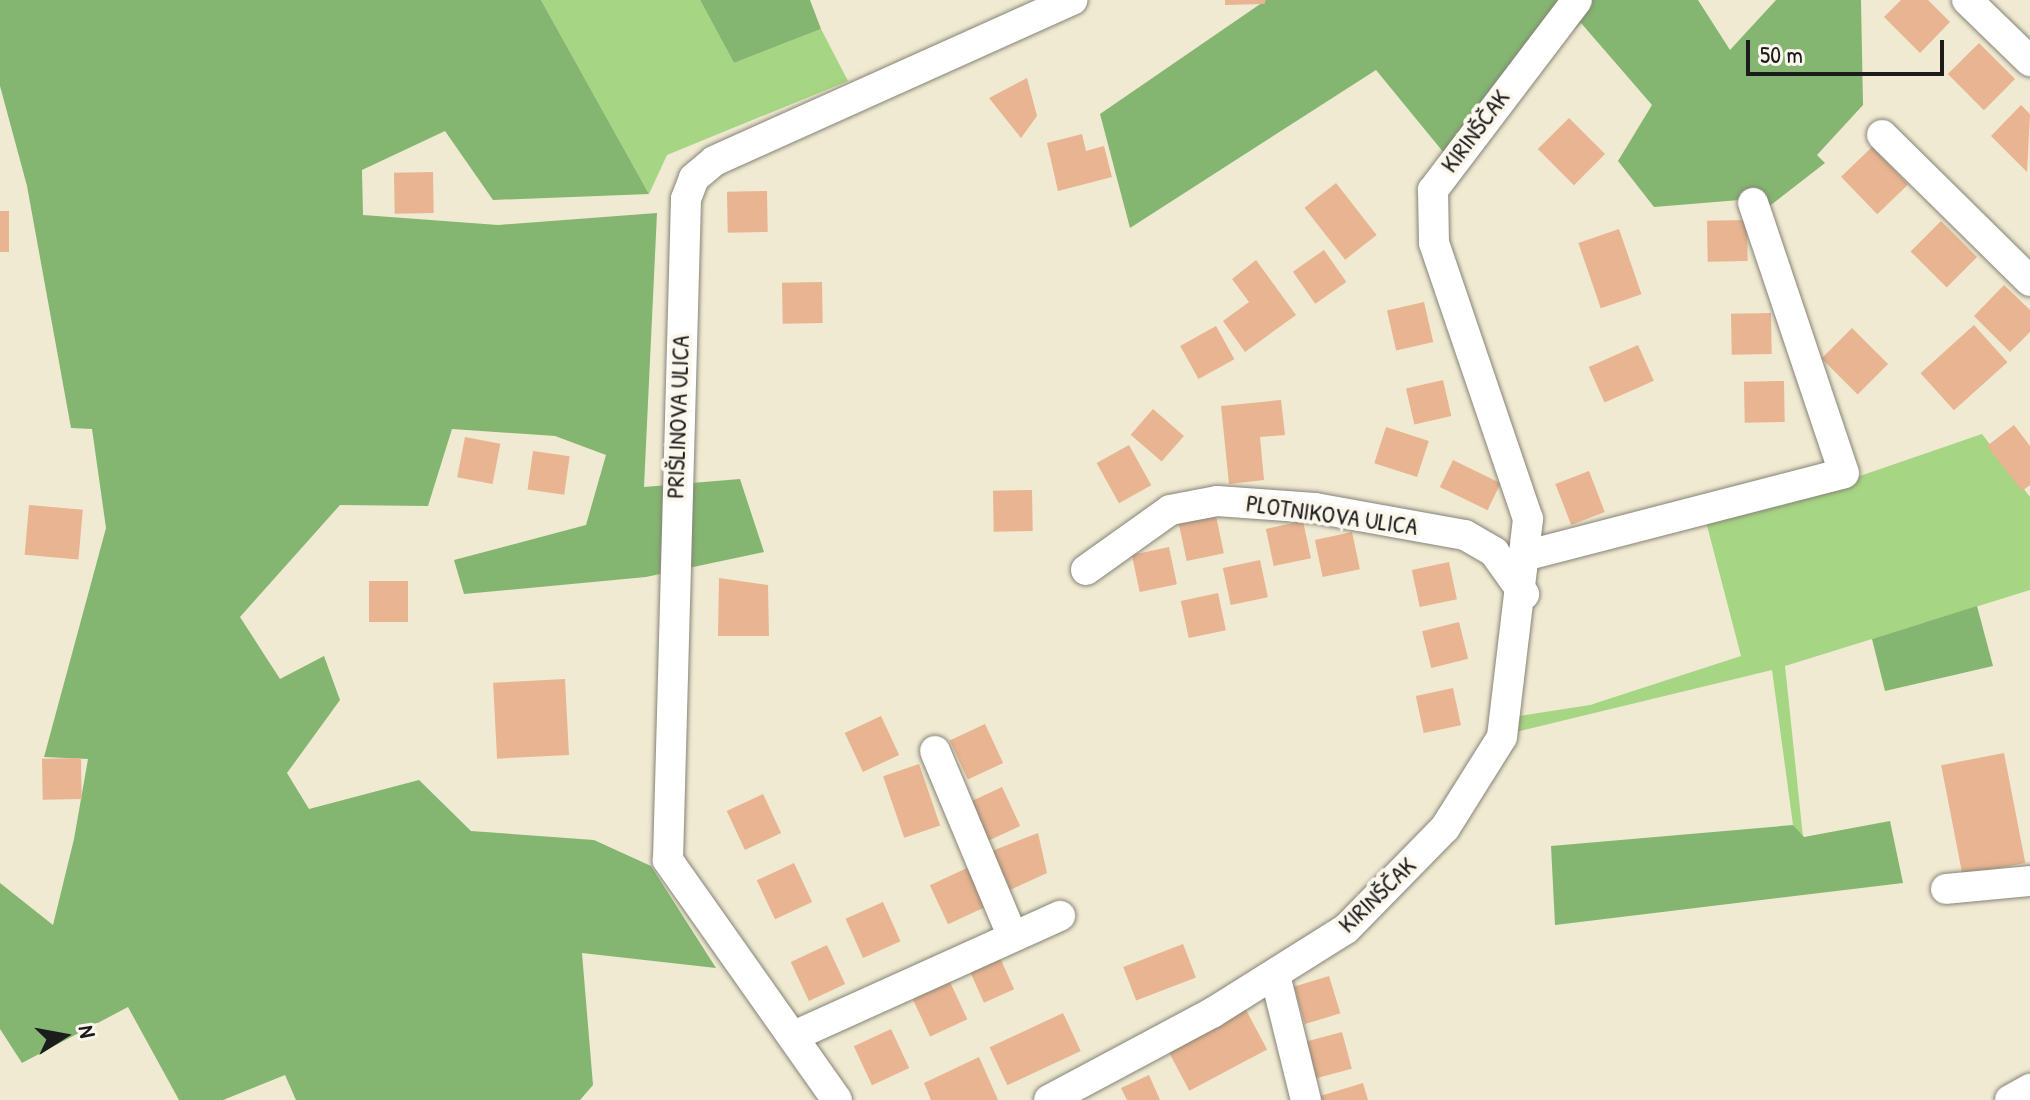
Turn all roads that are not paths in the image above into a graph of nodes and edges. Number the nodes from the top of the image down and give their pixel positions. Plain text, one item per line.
1 (1072, 0) edge
2 (1577, 0) edge
3 (1967, 0) edge
4 (2030, 61) edge
5 (1882, 135) dead end
6 (1753, 203) dead end
7 (2030, 281) edge
8 (1528, 555) junction
9 (1086, 570) dead end
10 (1524, 594) junction
11 (935, 751) dead end
12 (2030, 881) edge
13 (1946, 889) dead end
14 (1060, 916) dead end
15 (1012, 935) junction
16 (1275, 975) junction
17 (794, 1036) junction
18 (2030, 1089) edge
19 (837, 1100) edge
20 (1049, 1100) edge
21 (1306, 1100) edge
22 (2010, 1100) edge

1 - 17 street, PRIŠLINOVA ULICA
2 - 8 street, KIRINŠČAK
3 - 4 street
5 - 7 street
6 - 8 street
8 - 10 street, KIRINŠČAK
9 - 10 street, PLOTNIKOVA ULICA
10 - 16 street, KIRINŠČAK
11 - 15 street
12 - 13 street
14 - 15 street
15 - 17 street
16 - 20 street, KIRINŠČAK
16 - 21 street
17 - 19 street, PRIŠLINOVA ULICA
18 - 22 street

